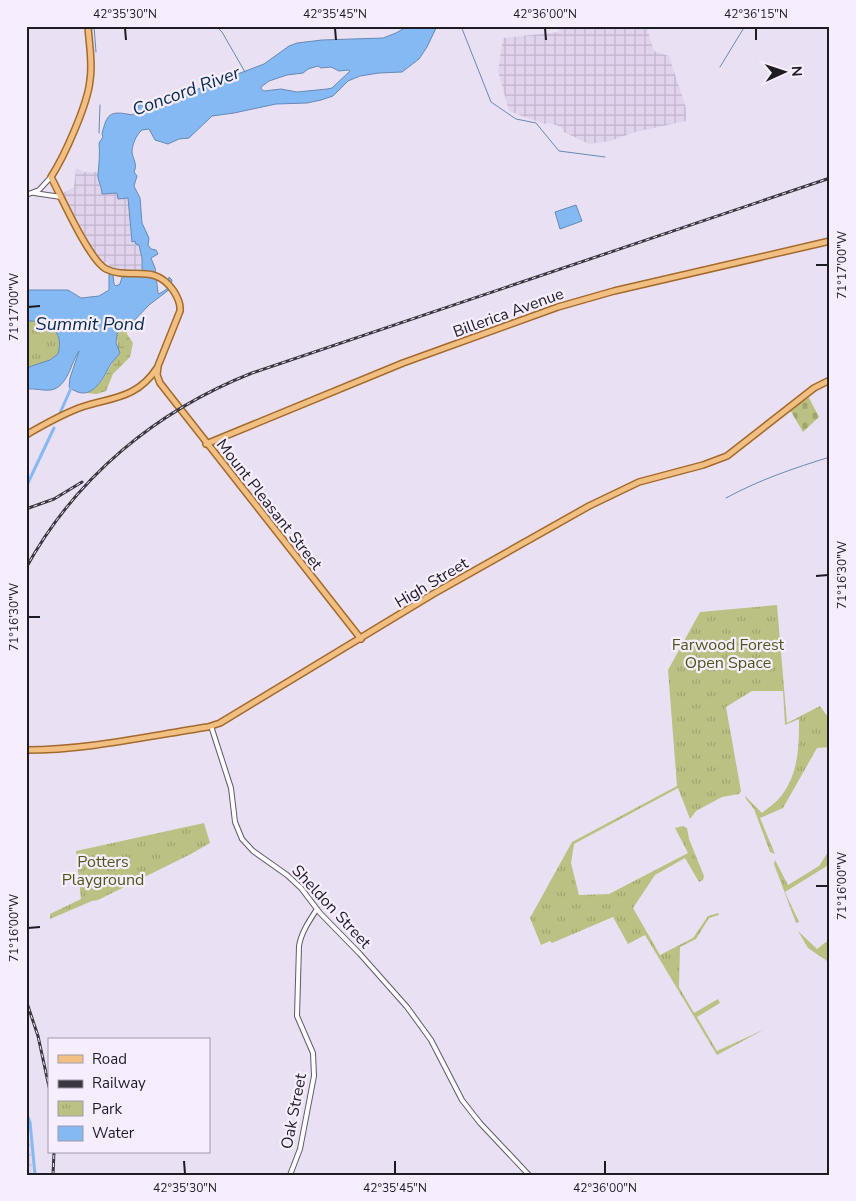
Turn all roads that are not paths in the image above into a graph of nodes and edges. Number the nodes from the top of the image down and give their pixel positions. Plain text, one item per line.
1 (88, 26) edge
2 (51, 176) junction
3 (34, 193) junction
4 (26, 196) edge
5 (62, 197) junction
6 (830, 241) edge
7 (158, 366) junction
8 (829, 380) edge
9 (160, 383) junction
10 (143, 384) junction
11 (26, 434) edge
12 (206, 444) junction
13 (360, 639) junction
14 (212, 726) junction
15 (26, 750) edge
16 (317, 909) junction
17 (290, 1175) edge
18 (529, 1175) edge

1 - 2 main road
2 - 3 street
2 - 5 main road
3 - 4 street
3 - 5 street
5 - 7 main road
6 - 12 main road, Billerica Avenue
7 - 9 main road
7 - 10 main road
8 - 13 main road, High Street
9 - 10 main road
9 - 12 main road, Mount Pleasant Street
10 - 11 main road
12 - 13 main road, Mount Pleasant Street
13 - 14 main road, High Street
14 - 15 main road, High Street
14 - 16 street, Sheldon Street
16 - 17 street, Oak Street
16 - 18 street, Sheldon Street

